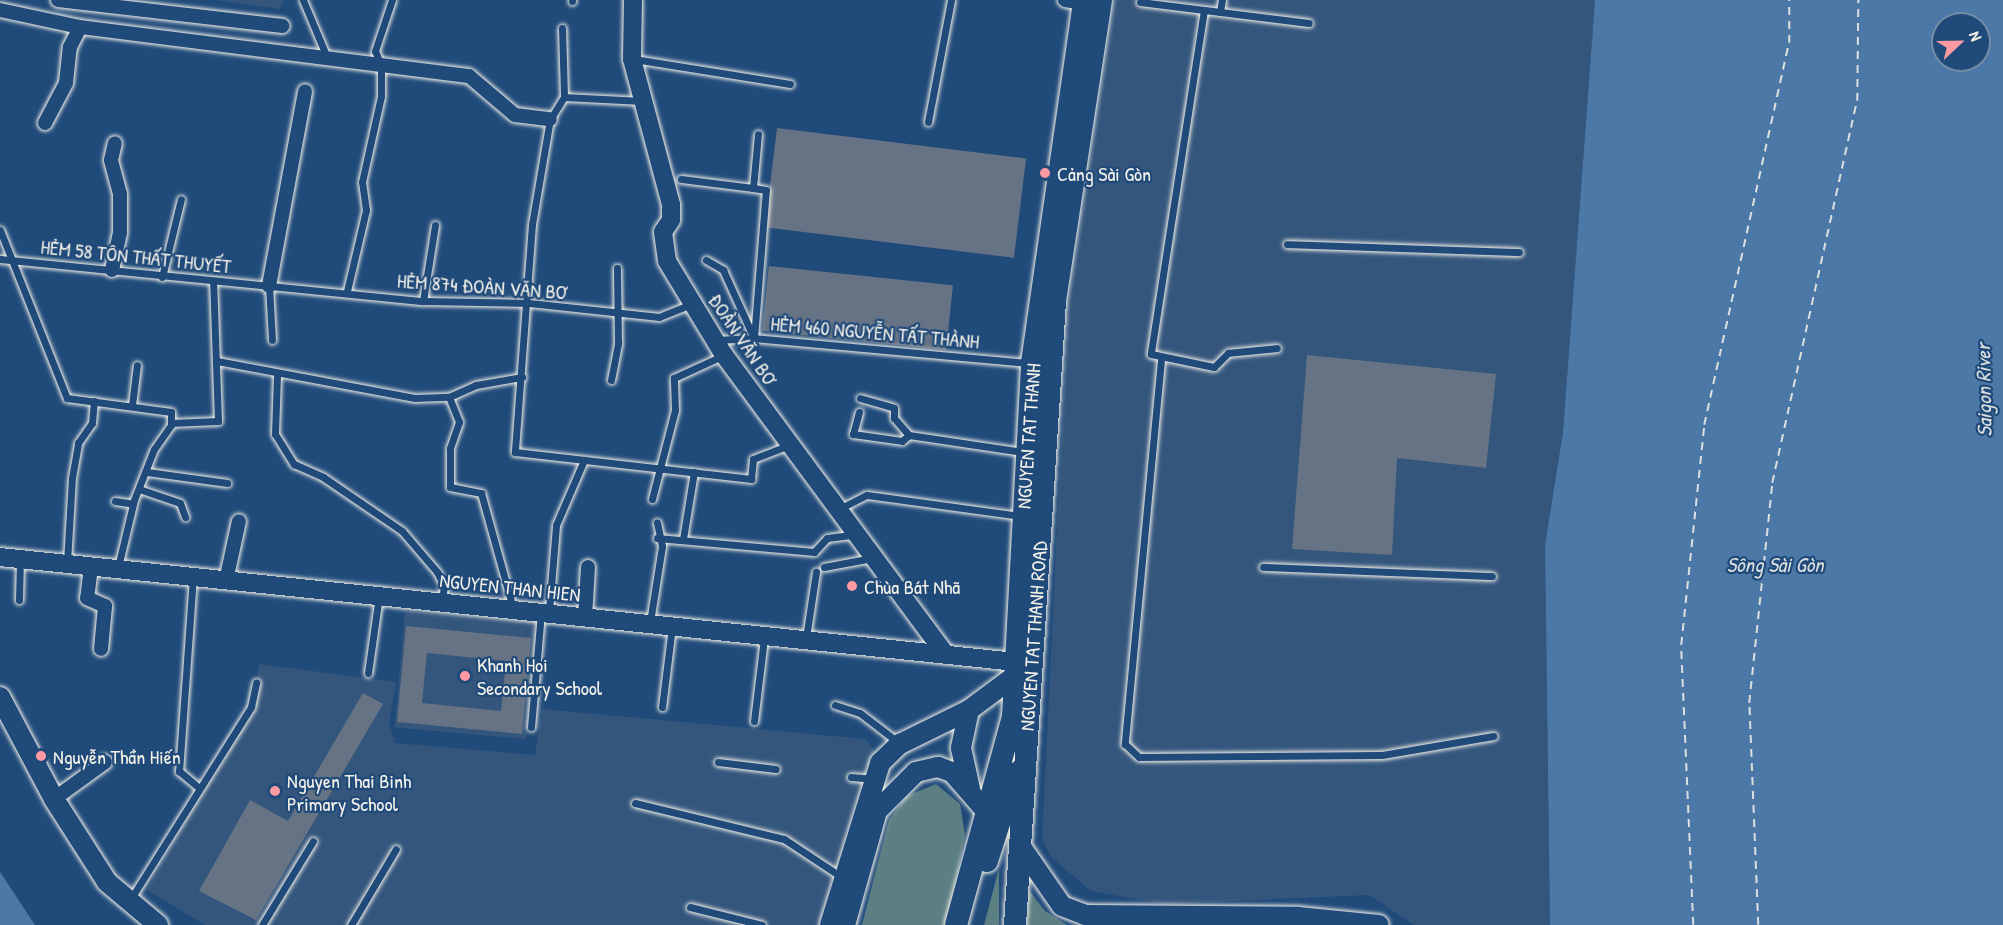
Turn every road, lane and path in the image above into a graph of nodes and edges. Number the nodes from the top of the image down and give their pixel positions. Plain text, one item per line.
1 (58, 0) edge
2 (303, 0) edge
3 (392, 0) edge
4 (633, 0) edge
5 (951, 0) edge
6 (1222, 0) edge
7 (1083, 1) edge
8 (1140, 2) dead end
9 (137, 4) edge
10 (0, 10) edge
11 (1204, 10) junction
12 (1220, 12) junction
13 (1309, 23) dead end
14 (282, 26) dead end
15 (80, 27) junction
16 (562, 28) dead end
17 (326, 55) junction
18 (632, 59) junction
19 (381, 65) junction
20 (790, 84) dead end
21 (305, 91) dead end
22 (564, 97) junction
23 (644, 102) junction
24 (550, 119) junction
25 (928, 122) dead end
26 (45, 123) dead end
27 (758, 134) dead end
28 (115, 143) dead end
29 (681, 179) dead end
30 (753, 188) junction
31 (181, 199) dead end
32 (435, 225) dead end
33 (0, 230) edge
34 (1287, 244) dead end
35 (1519, 252) dead end
36 (0, 259) edge
37 (10, 260) junction
38 (706, 260) dead end
39 (617, 268) dead end
40 (112, 270) junction
41 (162, 277) junction
42 (213, 281) junction
43 (269, 286) junction
44 (347, 291) junction
45 (423, 301) junction
46 (529, 303) junction
47 (691, 303) junction
48 (618, 312) junction
49 (754, 338) junction
50 (272, 340) dead end
51 (719, 348) junction
52 (1276, 348) dead end
53 (1161, 360) junction
54 (217, 361) junction
55 (1032, 363) junction
56 (136, 364) dead end
57 (277, 376) junction
58 (522, 377) junction
59 (611, 380) dead end
60 (449, 397) junction
61 (860, 398) dead end
62 (94, 401) junction
63 (132, 405) junction
64 (859, 412) dead end
65 (171, 423) junction
66 (909, 435) junction
67 (790, 445) junction
68 (1025, 452) junction
69 (584, 460) junction
70 (661, 468) junction
71 (147, 472) junction
72 (694, 472) junction
73 (227, 483) dead end
74 (139, 489) junction
75 (652, 499) dead end
76 (115, 501) dead end
77 (133, 504) junction
78 (836, 511) junction
79 (1022, 516) junction
80 (185, 517) dead end
81 (239, 521) dead end
82 (657, 523) dead end
83 (853, 535) junction
84 (657, 538) junction
85 (683, 539) junction
86 (0, 557) edge
87 (872, 558) junction
88 (20, 560) junction
89 (67, 564) junction
90 (91, 567) junction
91 (588, 567) dead end
92 (824, 567) dead end
93 (1263, 567) dead end
94 (117, 570) junction
95 (816, 572) dead end
96 (1492, 576) dead end
97 (193, 577) junction
98 (226, 581) junction
99 (380, 596) junction
100 (19, 600) dead end
101 (441, 603) junction
102 (514, 610) junction
103 (545, 614) junction
104 (585, 618) junction
105 (650, 624) junction
106 (672, 627) junction
107 (764, 636) junction
108 (806, 640) junction
109 (101, 649) dead end
110 (946, 655) junction
111 (1016, 668) junction
112 (368, 674) dead end
113 (256, 683) dead end
114 (0, 697) edge
115 (835, 705) dead end
116 (662, 707) dead end
117 (969, 710) junction
118 (754, 721) dead end
119 (531, 726) dead end
120 (1493, 736) dead end
121 (1027, 737) junction
122 (900, 744) junction
123 (105, 762) dead end
124 (718, 762) dead end
125 (776, 769) dead end
126 (851, 777) dead end
127 (872, 778) junction
128 (198, 788) junction
129 (971, 790) junction
130 (54, 799) junction
131 (635, 803) dead end
132 (986, 812) junction
133 (313, 841) dead end
134 (1020, 844) junction
135 (396, 849) dead end
136 (977, 872) junction
137 (843, 878) junction
138 (128, 904) junction
139 (690, 907) dead end
140 (1255, 921) edge
141 (158, 925) edge
142 (262, 925) edge
143 (351, 925) edge
144 (762, 925) edge
145 (830, 925) edge
146 (845, 925) edge
147 (956, 925) edge
148 (970, 925) edge
149 (1016, 925) edge
150 (1379, 925) edge

1 - 9 street
2 - 17 lane
3 - 19 lane
4 - 18 street, ĐOÀN VĂN BƠ
5 - 25 lane
6 - 12 lane
7 - 55 main road, NGUYEN TAT THANH
7 - 121 main road, NGUYEN TAT THANH ROAD
8 - 11 lane
9 - 14 street
10 - 15 street
11 - 12 lane
11 - 53 lane
12 - 13 lane
15 - 17 street
15 - 26 street
16 - 22 lane
17 - 19 street
18 - 20 lane
18 - 23 street, ĐOÀN VĂN BƠ
19 - 24 street
19 - 44 lane
21 - 43 street
22 - 23 lane
22 - 24 lane
23 - 47 street, ĐOÀN VĂN BƠ
24 - 46 lane
27 - 30 lane
28 - 40 street
29 - 30 lane
30 - 49 lane
31 - 41 lane
32 - 45 lane
33 - 37 lane
34 - 35 lane
36 - 37 lane, HẺM 58 TÔN THẤT THUYẾT
37 - 40 lane, HẺM 58 TÔN THẤT THUYẾT
37 - 62 lane
38 - 49 lane
39 - 48 lane
40 - 41 lane, HẺM 58 TÔN THẤT THUYẾT
41 - 42 lane, HẺM 58 TÔN THẤT THUYẾT
42 - 43 lane, HẺM 58 TÔN THẤT THUYẾT
42 - 54 lane
43 - 44 lane, HẺM 874 ĐOÀN VĂN BƠ
43 - 50 lane
44 - 45 lane, HẺM 874 ĐOÀN VĂN BƠ
45 - 46 lane, HẺM 874 ĐOÀN VĂN BƠ
46 - 48 lane, HẺM 874 ĐOÀN VĂN BƠ
46 - 58 lane
47 - 48 lane, HẺM 874 ĐOÀN VĂN BƠ
47 - 51 street, ĐOÀN VĂN BƠ
48 - 59 lane
49 - 51 lane, HẺM 460 NGUYỄN TẤT THÀNH
49 - 55 lane, HẺM 460 NGUYỄN TẤT THÀNH
51 - 67 street, ĐOÀN VĂN BƠ
51 - 70 lane
52 - 53 lane
53 - 120 lane
54 - 57 lane
54 - 65 lane
55 - 68 main road, NGUYEN TAT THANH
56 - 63 lane
57 - 60 lane
57 - 101 lane
58 - 60 lane
58 - 69 lane
60 - 102 lane
61 - 66 lane
62 - 63 lane
62 - 89 lane
63 - 65 lane
64 - 66 lane
65 - 71 lane
66 - 68 lane
67 - 72 lane
67 - 78 street, ĐOÀN VĂN BƠ
68 - 79 main road, NGUYEN TAT THANH
69 - 70 lane
69 - 103 lane
70 - 72 lane
70 - 75 lane
71 - 73 lane
71 - 74 lane
72 - 85 lane
74 - 77 lane
74 - 80 lane
76 - 77 lane
77 - 94 lane
78 - 79 lane
78 - 83 street, ĐOÀN VĂN BƠ
79 - 111 main road, NGUYEN TAT THANH
81 - 98 street
82 - 84 lane
83 - 85 lane
83 - 87 street, ĐOÀN VĂN BƠ
84 - 85 lane
84 - 105 lane
86 - 88 street, NGUYEN THAN HIEN
87 - 92 lane
87 - 110 street, ĐOÀN VĂN BƠ
88 - 89 street, NGUYEN THAN HIEN
88 - 100 lane
89 - 90 street, NGUYEN THAN HIEN
90 - 94 street, NGUYEN THAN HIEN
90 - 109 street
91 - 104 street
93 - 96 lane
94 - 97 street, NGUYEN THAN HIEN
95 - 108 lane
97 - 98 street, NGUYEN THAN HIEN
97 - 128 lane
98 - 99 street, NGUYEN THAN HIEN
99 - 101 street, NGUYEN THAN HIEN
99 - 112 lane
101 - 102 street, NGUYEN THAN HIEN
102 - 103 street, NGUYEN THAN HIEN
103 - 104 street, NGUYEN THAN HIEN
103 - 119 lane
104 - 105 street, NGUYEN THAN HIEN
105 - 106 street, NGUYEN THAN HIEN
106 - 107 street, NGUYEN THAN HIEN
106 - 116 lane
107 - 108 street, NGUYEN THAN HIEN
107 - 118 lane
108 - 110 street, NGUYEN THAN HIEN
110 - 111 street, NGUYEN THAN HIEN
111 - 117 main road
111 - 132 main road, NGUYEN TAT THANH
113 - 128 lane
114 - 130 main road
115 - 122 lane
117 - 122 main road
117 - 129 main road
121 - 134 main road, NGUYEN TAT THANH ROAD
121 - 136 main road
122 - 127 main road
123 - 130 street
124 - 125 lane
126 - 127 lane
127 - 137 main road
128 - 138 lane
129 - 132 main road
129 - 146 main road
130 - 138 main road
131 - 137 lane
132 - 136 main road, NGUYEN TAT THANH
133 - 142 lane
134 - 140 main road
134 - 149 main road, NGUYEN TAT THANH ROAD
135 - 143 lane
136 - 147 main road
136 - 148 main road
137 - 145 main road
138 - 141 main road
139 - 144 lane
140 - 150 main road

